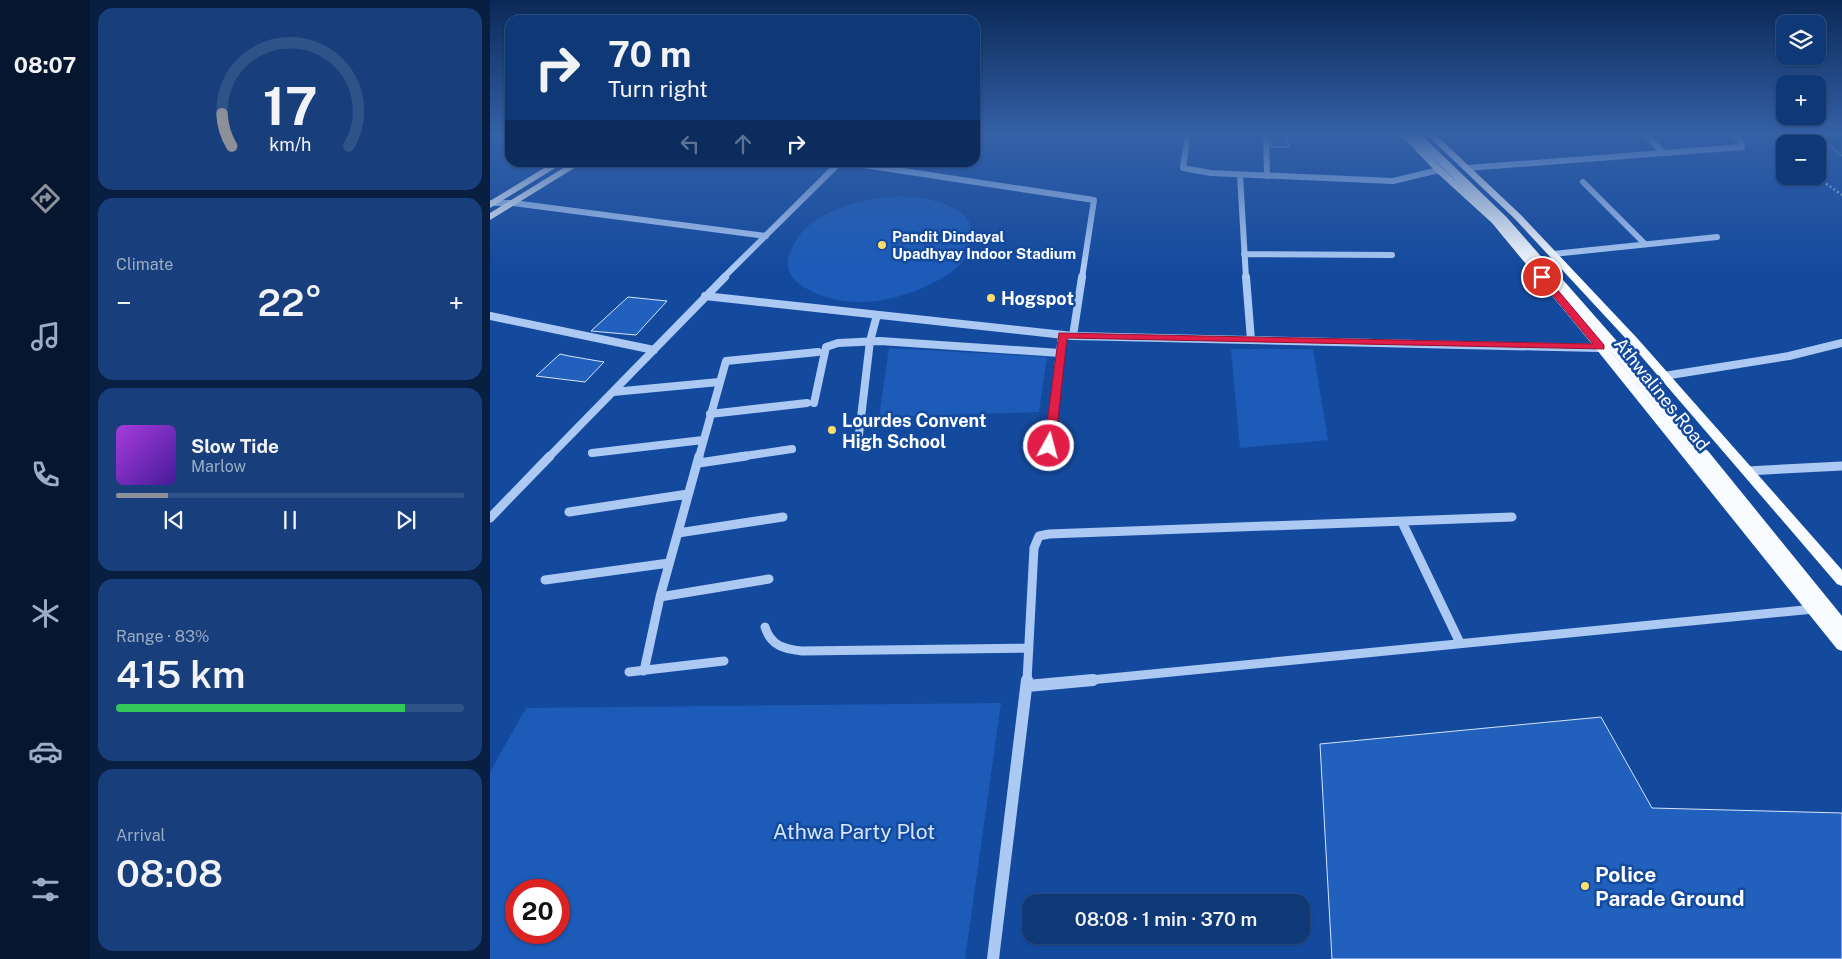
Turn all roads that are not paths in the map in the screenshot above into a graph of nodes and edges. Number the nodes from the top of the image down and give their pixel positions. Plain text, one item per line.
1 (535, 178) edge
2 (554, 178) edge
3 (824, 178) edge
4 (948, 178) edge
5 (1240, 178) edge
6 (1304, 178) edge
7 (1409, 178) edge
8 (1448, 178) edge
9 (1456, 178) edge
10 (1477, 178) edge
11 (1583, 182) dead end
12 (513, 203) junction
13 (491, 204) edge
14 (490, 217) edge
15 (766, 236) junction
16 (1717, 237) dead end
17 (1644, 244) junction
18 (1244, 254) junction
19 (1553, 254) junction
20 (1392, 255) dead end
21 (706, 296) junction
22 (490, 316) edge
23 (877, 316) junction
24 (1062, 335) junction
25 (1073, 336) junction
26 (1251, 340) junction
27 (870, 341) junction
28 (1842, 343) edge
29 (1601, 347) junction
30 (1640, 349) junction
31 (654, 350) junction
32 (818, 352) dead end
33 (1060, 353) junction
34 (1664, 376) junction
35 (719, 382) junction
36 (613, 392) junction
37 (710, 414) junction
38 (704, 440) junction
39 (858, 443) dead end
40 (1049, 446) dead end
41 (792, 449) dead end
42 (592, 454) dead end
43 (699, 463) junction
44 (1842, 466) edge
45 (1747, 471) junction
46 (688, 494) junction
47 (569, 512) dead end
48 (783, 517) dead end
49 (1512, 517) dead end
50 (490, 518) edge
51 (1402, 522) junction
52 (678, 533) junction
53 (670, 563) junction
54 (769, 579) dead end
55 (545, 580) dead end
56 (1842, 580) edge
57 (660, 597) junction
58 (1814, 608) junction
59 (1842, 626) edge
60 (765, 628) dead end
61 (1460, 643) junction
62 (1842, 644) edge
63 (1029, 648) junction
64 (724, 661) dead end
65 (644, 671) junction
66 (629, 672) dead end
67 (1027, 686) junction
68 (993, 959) edge

1 - 13 main road
2 - 12 main road
3 - 15 street
4 - 25 street
5 - 18 street
6 - 7 street
8 - 29 main road, Athwalines Road
9 - 59 main road, bridge
10 - 19 main road, Athwalines Road
11 - 17 street
12 - 13 street
12 - 14 main road
12 - 15 street
15 - 21 street
16 - 17 street
17 - 19 street
18 - 20 street
18 - 26 street
19 - 30 main road, Athwalines Road
21 - 23 street
21 - 31 street
22 - 31 street
23 - 24 street
23 - 27 street
24 - 25 street
24 - 33 street
25 - 26 street
26 - 29 street
27 - 33 street
27 - 37 street
27 - 39 street
28 - 34 street
29 - 30 street
29 - 58 main road, Athwalines Road
30 - 34 main road, Athwalines Road
31 - 36 street
32 - 35 street
33 - 40 street
34 - 45 main road, Athwalines Road
35 - 36 street
35 - 37 street
36 - 50 street
37 - 38 street
38 - 42 street
38 - 43 street
41 - 43 street
43 - 46 street
44 - 45 street
45 - 56 main road, Athwalines Road
46 - 47 street
46 - 52 street
48 - 52 street
49 - 51 street
51 - 61 street
51 - 63 street
52 - 53 street
53 - 55 street
53 - 57 street
54 - 57 street
57 - 65 street
58 - 61 street
58 - 62 main road, Athwalines Road
60 - 63 street
61 - 67 street
63 - 67 street
64 - 65 street
65 - 66 street
67 - 68 street

